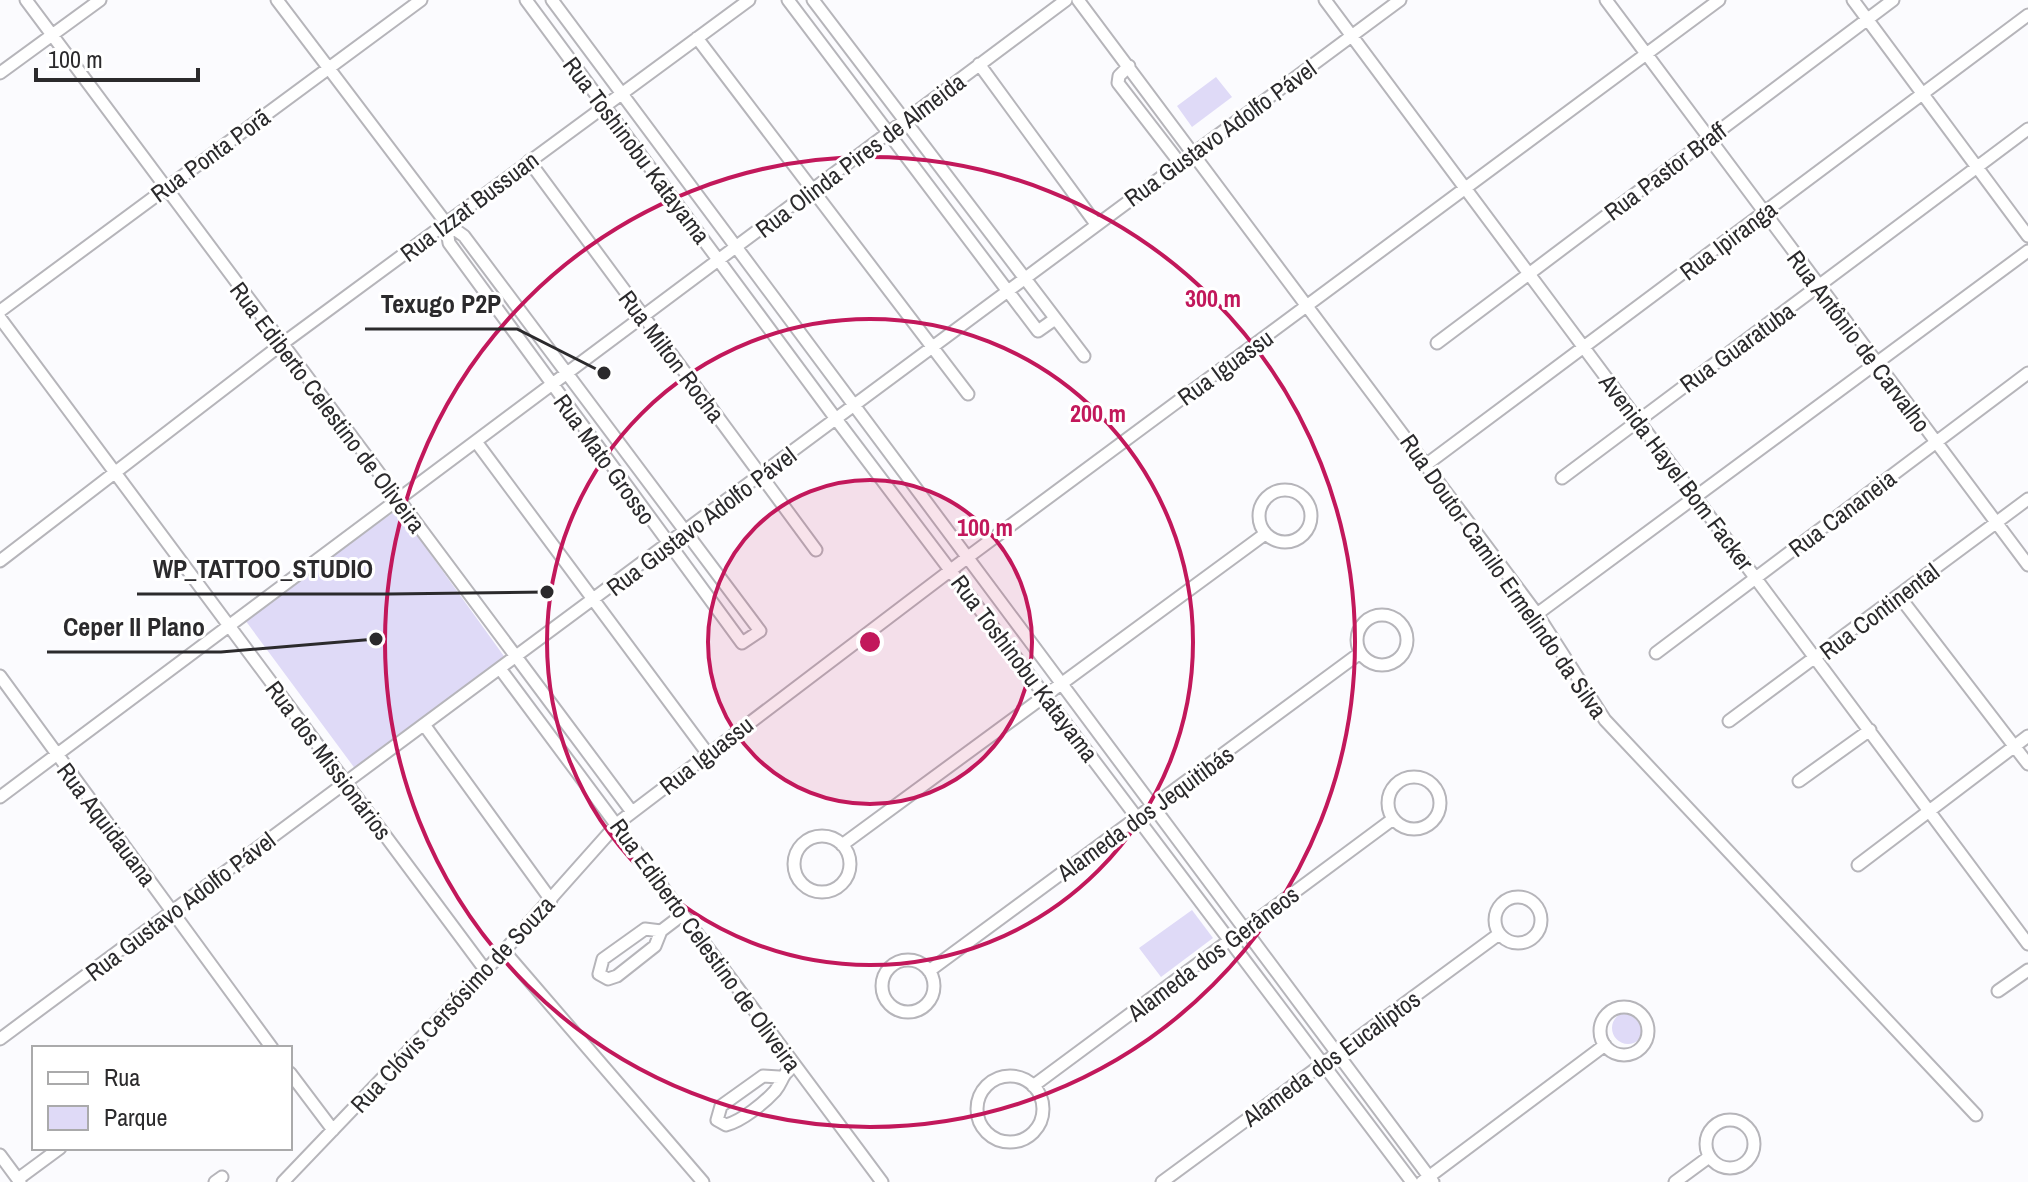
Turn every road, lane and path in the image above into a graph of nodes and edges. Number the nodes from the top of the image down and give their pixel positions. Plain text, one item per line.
1 (26, 0) edge
2 (100, 0) edge
3 (277, 0) edge
4 (421, 0) edge
5 (526, 0) edge
6 (552, 0) edge
7 (749, 0) edge
8 (788, 0) edge
9 (813, 0) edge
10 (1066, 0) edge
11 (1078, 0) edge
12 (1325, 0) edge
13 (1400, 0) edge
14 (1606, 0) edge
15 (1719, 0) edge
16 (1853, 0) edge
17 (1893, 0) edge
18 (2028, 15) edge
19 (1868, 19) junction
20 (53, 35) junction
21 (1352, 36) junction
22 (697, 38) junction
23 (1646, 54) junction
24 (979, 64) junction
25 (1129, 66) junction
26 (327, 69) junction
27 (0, 73) edge
28 (621, 93) junction
29 (1924, 93) junction
30 (605, 105) junction
31 (904, 120) junction
32 (2028, 129) edge
33 (889, 132) junction
34 (1707, 139) junction
35 (1194, 152) junction
36 (529, 161) junction
37 (1179, 162) junction
38 (1977, 168) junction
39 (165, 187) junction
40 (811, 191) junction
41 (1466, 191) junction
42 (1763, 214) junction
43 (446, 223) junction
44 (1096, 224) junction
45 (2028, 236) edge
46 (736, 249) junction
47 (2028, 251) edge
48 (720, 261) junction
49 (1530, 275) junction
50 (1024, 280) junction
51 (1819, 286) junction
52 (1007, 292) junction
53 (1309, 306) junction
54 (0, 311) edge
55 (0, 318) edge
56 (643, 319) junction
57 (1055, 319) junction
58 (1437, 343) dead end
59 (282, 344) junction
60 (931, 347) junction
61 (1584, 349) junction
62 (1084, 356) dead end
63 (1876, 363) junction
64 (2028, 373) edge
65 (569, 375) junction
66 (552, 388) junction
67 (968, 394) dead end
68 (853, 405) junction
69 (836, 419) junction
70 (1637, 421) junction
71 (1936, 442) junction
72 (477, 443) junction
73 (1427, 464) junction
74 (115, 471) junction
75 (761, 476) junction
76 (1562, 478) dead end
77 (911, 481) junction
78 (893, 494) junction
79 (1698, 499) junction
80 (2028, 499) edge
81 (398, 501) junction
82 (1997, 522) junction
83 (685, 532) junction
84 (1265, 534) junction
85 (668, 545) junction
86 (816, 550) dead end
87 (968, 557) junction
88 (0, 561) edge
89 (2028, 565) edge
90 (951, 570) junction
91 (1756, 577) junction
92 (1899, 596) junction
93 (593, 602) junction
94 (1537, 614) junction
95 (228, 626) junction
96 (1360, 653) junction
97 (1656, 653) dead end
98 (516, 659) junction
99 (1815, 659) junction
100 (501, 670) junction
101 (0, 676) edge
102 (1062, 685) junction
103 (1046, 697) junction
104 (1729, 721) dead end
105 (425, 726) junction
106 (1870, 730) junction
107 (2028, 736) edge
108 (2015, 746) junction
109 (708, 754) junction
110 (56, 755) junction
111 (2028, 764) edge
112 (1799, 781) dead end
113 (347, 783) junction
114 (0, 797) edge
115 (1154, 806) junction
116 (1929, 811) junction
117 (632, 812) junction
118 (1138, 818) junction
119 (1393, 819) junction
120 (618, 823) junction
121 (842, 845) junction
122 (1858, 865) dead end
123 (551, 900) junction
124 (172, 912) junction
125 (682, 915) junction
126 (1247, 929) junction
127 (661, 931) junction
128 (1499, 934) junction
129 (1230, 941) junction
130 (2028, 944) edge
131 (504, 951) junction
132 (2028, 970) edge
133 (486, 971) junction
134 (929, 971) junction
135 (1998, 991) dead end
136 (0, 1039) edge
137 (1605, 1045) junction
138 (271, 1046) edge
139 (1337, 1054) junction
140 (1323, 1065) junction
141 (794, 1066) junction
142 (292, 1076) edge
143 (779, 1077) junction
144 (1033, 1086) junction
145 (1976, 1115) dead end
146 (333, 1130) junction
147 (57, 1150) edge
148 (0, 1155) edge
149 (1709, 1157) junction
150 (19, 1180) edge
151 (1428, 1180) edge
152 (283, 1182) edge
153 (703, 1182) edge
154 (882, 1182) edge
155 (1162, 1182) edge
156 (1412, 1182) edge
157 (1675, 1182) edge

1 - 20 street, Rua Ediberto Celestino de Oliveira
2 - 20 street
3 - 26 street, Rua Mato Grosso
4 - 26 street, Rua Ponta Porã
5 - 30 street, Rua Toshinobu Katayama
6 - 28 street, Rua Toshinobu Katayama
7 - 22 street, Rua Izzat Bussuan
8 - 33 street
9 - 31 street
10 - 24 street, Rua Olinda Pires de Almeida
11 - 25 street, Rua Doutor Camilo Ermelindo da Silva
12 - 21 street, Avenida Hayel Bom Facker
13 - 21 street, Rua Gustavo Adolfo Pável
14 - 23 street, Rua Antônio de Carvalho
15 - 23 street, Rua Iguassu
16 - 19 street
17 - 19 street, Rua Pastor Braff
18 - 29 street, Rua Ipiranga
19 - 29 street
19 - 34 street, Rua Pastor Braff
20 - 27 street
20 - 39 street, Rua Ediberto Celestino de Oliveira
21 - 35 street, Rua Gustavo Adolfo Pável
21 - 41 street, Avenida Hayel Bom Facker
22 - 28 street, Rua Izzat Bussuan
22 - 40 street
23 - 34 street, Rua Antônio de Carvalho
23 - 41 street, Rua Iguassu
24 - 31 street, Rua Olinda Pires de Almeida
24 - 44 street
25 - 35 street, Rua Doutor Camilo Ermelindo da Silva
25 - 37 street
26 - 39 street, Rua Ponta Porã
26 - 43 street, Rua Mato Grosso
28 - 30 street, Rua Izzat Bussuan
28 - 46 street, Rua Toshinobu Katayama
29 - 38 street
29 - 42 street, Rua Ipiranga
30 - 36 street, Rua Izzat Bussuan
30 - 48 street, Rua Toshinobu Katayama
31 - 33 street, Rua Olinda Pires de Almeida
31 - 50 street
32 - 38 street, Rua Guaratuba
33 - 40 street, Rua Olinda Pires de Almeida
33 - 52 street
34 - 42 street, Rua Antônio de Carvalho
34 - 49 street, Rua Pastor Braff
35 - 37 street, Rua Gustavo Adolfo Pável
35 - 53 street, Rua Doutor Camilo Ermelindo da Silva
36 - 43 street, Rua Izzat Bussuan
36 - 56 street, Rua Milton Rocha
37 - 44 street, Rua Gustavo Adolfo Pável
38 - 45 street
38 - 51 street, Rua Guaratuba
39 - 54 street, Rua Ponta Porã
39 - 59 street, Rua Ediberto Celestino de Oliveira
40 - 46 street, Rua Olinda Pires de Almeida
40 - 60 street
41 - 49 street, Avenida Hayel Bom Facker
41 - 53 street, Rua Iguassu
42 - 51 street, Rua Antônio de Carvalho
42 - 61 street, Rua Ipiranga
43 - 59 street, Rua Izzat Bussuan
43 - 65 street, Rua Mato Grosso
43 - 66 street, Rua Mato Grosso
44 - 50 street, Rua Gustavo Adolfo Pável
46 - 48 street, Rua Olinda Pires de Almeida
46 - 68 street, Rua Toshinobu Katayama
47 - 63 street
48 - 56 street, Rua Olinda Pires de Almeida
48 - 69 street, Rua Toshinobu Katayama
49 - 58 street, Rua Pastor Braff
49 - 61 street, Avenida Hayel Bom Facker
50 - 52 street, Rua Gustavo Adolfo Pável
50 - 57 street
51 - 63 street, Rua Antônio de Carvalho
51 - 70 street, Rua Guaratuba
52 - 57 street
52 - 60 street, Rua Gustavo Adolfo Pável
53 - 73 street, Rua Doutor Camilo Ermelindo da Silva
53 - 87 street, Rua Iguassu
55 - 74 street, Rua dos Missionários
56 - 65 street, Rua Olinda Pires de Almeida
56 - 75 street, Rua Milton Rocha
57 - 62 street
59 - 74 street, Rua Izzat Bussuan
59 - 81 street, Rua Ediberto Celestino de Oliveira
60 - 67 street
60 - 68 street, Rua Gustavo Adolfo Pável
61 - 70 street, Avenida Hayel Bom Facker
61 - 73 street, Rua Ipiranga
63 - 71 street, Rua Antônio de Carvalho
63 - 79 street
64 - 71 street, Rua Cananeia
65 - 66 street, Rua Olinda Pires de Almeida
65 - 83 street, Rua Mato Grosso
66 - 72 street, Rua Olinda Pires de Almeida
66 - 85 street, Rua Mato Grosso
68 - 69 street, Rua Gustavo Adolfo Pável
68 - 77 street, Rua Toshinobu Katayama
69 - 75 street, Rua Gustavo Adolfo Pável
69 - 78 street, Rua Toshinobu Katayama
70 - 76 street, Rua Guaratuba
70 - 79 street, Avenida Hayel Bom Facker
71 - 82 street, Rua Antônio de Carvalho
71 - 91 street, Rua Cananeia
72 - 81 street, Rua Olinda Pires de Almeida
72 - 93 street
73 - 94 street, Rua Doutor Camilo Ermelindo da Silva
74 - 88 street, Rua Izzat Bussuan
74 - 95 street, Rua dos Missionários
75 - 83 street, Rua Gustavo Adolfo Pável
75 - 86 street, Rua Milton Rocha
77 - 78 street
77 - 87 street, Rua Toshinobu Katayama
78 - 90 street, Rua Toshinobu Katayama
79 - 91 street, Avenida Hayel Bom Facker
79 - 94 street
80 - 82 street, Rua Continental
81 - 95 street, Rua Olinda Pires de Almeida
81 - 98 street, Rua Ediberto Celestino de Oliveira
82 - 89 street, Rua Antônio de Carvalho
82 - 92 street, Rua Continental
83 - 85 street, Rua Gustavo Adolfo Pável
83 - 85 street, Rua Mato Grosso
84 - 84 street
84 - 102 street
85 - 93 street, Rua Gustavo Adolfo Pável
87 - 90 street, Rua Iguassu
87 - 102 street, Rua Toshinobu Katayama
90 - 103 street, Rua Toshinobu Katayama
90 - 109 street, Rua Iguassu
91 - 97 street, Rua Cananeia
91 - 99 street, Avenida Hayel Bom Facker
92 - 99 street, Rua Continental
92 - 108 street
93 - 98 street, Rua Gustavo Adolfo Pável
93 - 109 street
94 - 145 street, Rua Doutor Camilo Ermelindo da Silva
95 - 110 street, Rua Olinda Pires de Almeida
95 - 113 street, Rua dos Missionários
96 - 96 street
96 - 115 street, Alameda dos Jequitibás
98 - 100 street, Rua Gustavo Adolfo Pável
98 - 117 street, Rua Ediberto Celestino de Oliveira
99 - 104 street, Rua Continental
99 - 106 street, Avenida Hayel Bom Facker
100 - 105 street, Rua Gustavo Adolfo Pável
100 - 120 street, Rua Ediberto Celestino de Oliveira
101 - 110 street, Rua Aquidauana
102 - 103 street
102 - 115 street, Rua Toshinobu Katayama
103 - 118 street, Rua Toshinobu Katayama
103 - 121 street
105 - 113 street, Rua Gustavo Adolfo Pável
105 - 123 street
106 - 112 street
106 - 116 street, Avenida Hayel Bom Facker
107 - 108 street
108 - 111 street
108 - 116 street
109 - 117 street, Rua Iguassu
110 - 114 street, Rua Olinda Pires de Almeida
110 - 124 street, Rua Aquidauana
113 - 124 street, Rua Gustavo Adolfo Pável
113 - 133 street, Rua dos Missionários
115 - 118 street, Alameda dos Jequitibás
115 - 126 street, Rua Toshinobu Katayama
116 - 122 street
116 - 130 street, Avenida Hayel Bom Facker
117 - 120 street, Rua Iguassu
118 - 129 street, Rua Toshinobu Katayama
118 - 134 street, Alameda dos Jequitibás
119 - 119 street
119 - 126 street, Alameda dos Gerâneos
120 - 123 street, Rua Clóvis Cersósimo de Souza
120 - 125 street, Rua Ediberto Celestino de Oliveira
121 - 121 street
123 - 131 street, Rua Clóvis Cersósimo de Souza
124 - 136 street, Rua Gustavo Adolfo Pável
124 - 138 street, Rua Aquidauana
125 - 127 street
125 - 141 street, Rua Ediberto Celestino de Oliveira
126 - 129 street, Alameda dos Gerâneos
126 - 139 street, Rua Toshinobu Katayama
127 - 127 street
128 - 128 street
128 - 139 street, Alameda dos Eucaliptos
129 - 140 street, Rua Toshinobu Katayama
129 - 144 street, Alameda dos Gerâneos
131 - 133 street, Rua Clóvis Cersósimo de Souza
131 - 153 street
132 - 135 street
133 - 146 street, Rua Clóvis Cersósimo de Souza
134 - 134 street
137 - 137 street
137 - 151 street
139 - 140 street, Alameda dos Eucaliptos
139 - 151 street, Rua Toshinobu Katayama
140 - 155 street, Alameda dos Eucaliptos
140 - 156 street, Rua Toshinobu Katayama
141 - 143 street
141 - 154 street, Rua Ediberto Celestino de Oliveira
142 - 146 street
143 - 143 street
144 - 144 street
146 - 152 street, Rua Clóvis Cersósimo de Souza
147 - 150 street
148 - 150 street
149 - 149 street
149 - 157 street

